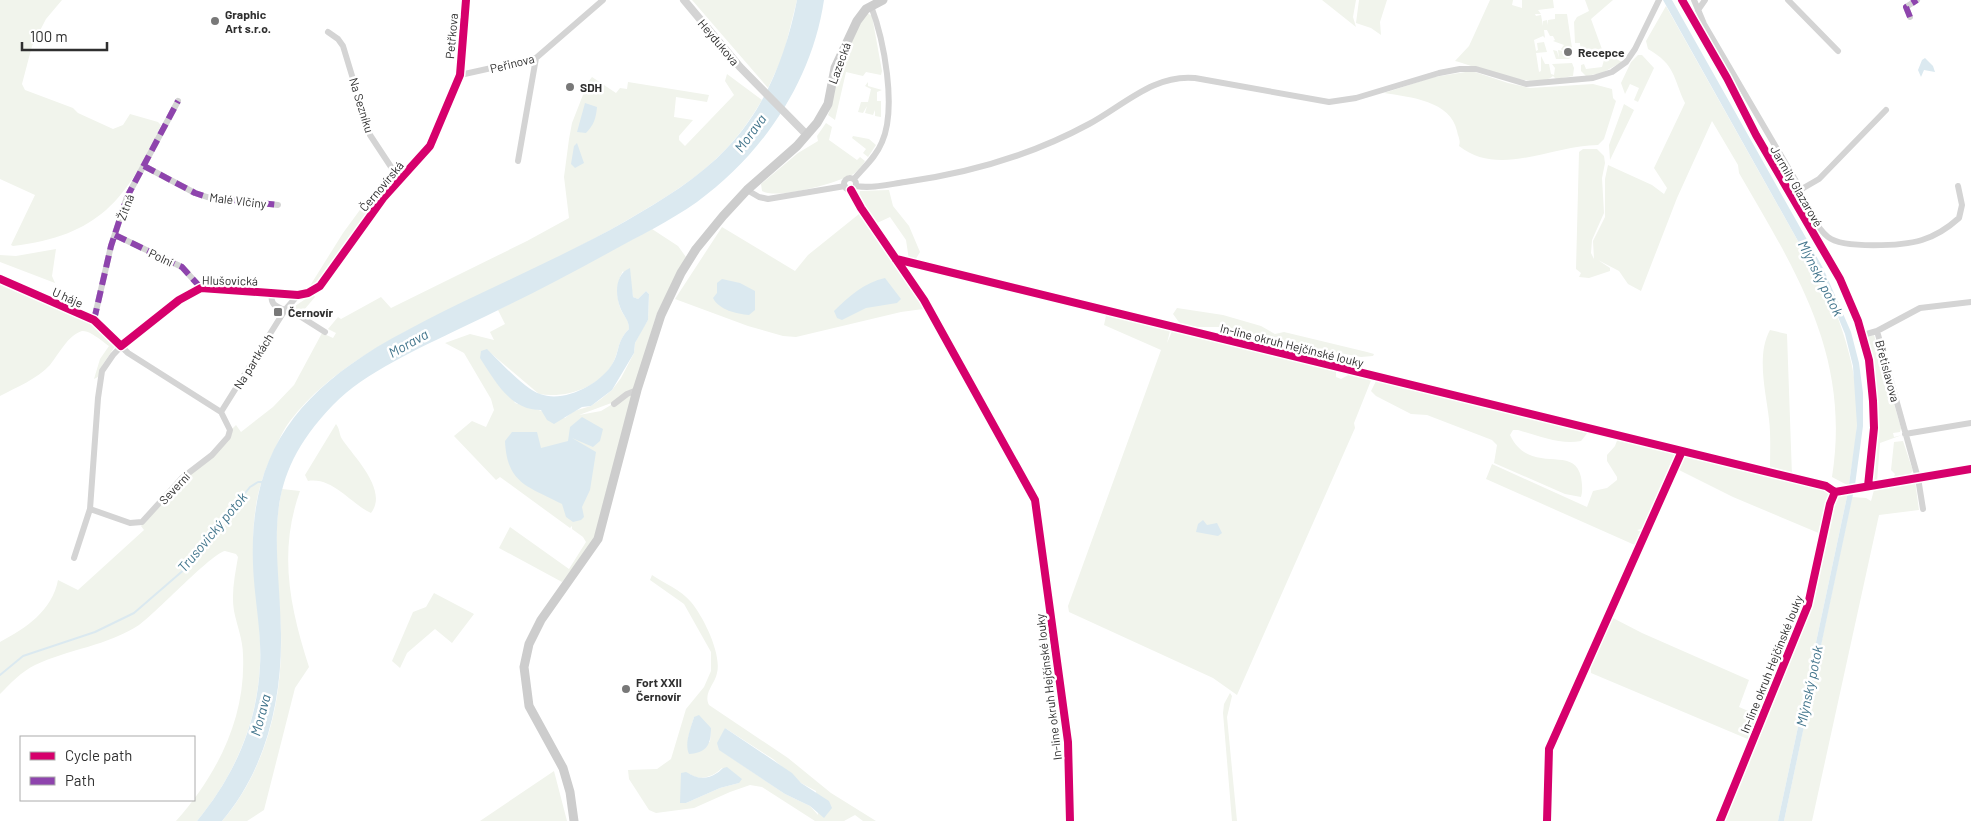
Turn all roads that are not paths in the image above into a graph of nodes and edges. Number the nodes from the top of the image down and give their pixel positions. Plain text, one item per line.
1 (466, 0) edge
2 (603, 0) edge
3 (684, 0) edge
4 (883, 0) edge
5 (1694, 0) edge
6 (1705, 0) edge
7 (1788, 0) edge
8 (1916, 0) edge
9 (1658, 1) edge
10 (870, 6) junction
11 (1698, 10) junction
12 (1910, 17) dead end
13 (328, 32) dead end
14 (1838, 51) dead end
15 (536, 58) junction
16 (460, 75) junction
17 (178, 102) dead end
18 (1886, 110) dead end
19 (807, 135) junction
20 (518, 162) dead end
21 (144, 166) junction
22 (399, 179) junction
23 (854, 179) junction
24 (845, 186) junction
25 (1958, 186) dead end
26 (854, 188) junction
27 (747, 190) junction
28 (1800, 190) junction
29 (278, 205) dead end
30 (114, 235) junction
31 (896, 260) dead end
32 (0, 279) edge
33 (201, 288) junction
34 (272, 292) junction
35 (298, 295) junction
36 (1971, 302) edge
37 (286, 309) junction
38 (94, 320) junction
39 (1876, 331) junction
40 (325, 332) dead end
41 (1863, 335) dead end
42 (121, 346) junction
43 (637, 390) junction
44 (614, 404) dead end
45 (221, 412) junction
46 (1971, 423) edge
47 (1905, 434) junction
48 (1971, 469) edge
49 (1918, 478) junction
50 (1838, 491) dead end
51 (90, 509) junction
52 (1923, 509) dead end
53 (74, 558) dead end
54 (574, 821) edge

1 - 16 street, Petřkova
2 - 15 street, Peřinova
3 - 19 street, Heydukova
4 - 10 main road, Lazecká
5 - 11 street, Jarmily Glazarové
6 - 11 street
7 - 14 street
8 - 12 street
9 - 26 street
10 - 19 main road, Lazecká
10 - 23 street
11 - 28 street, Jarmily Glazarové
13 - 22 street, Na Sezníku
15 - 16 street, Peřinova
15 - 20 street
16 - 22 street, Černovírská
17 - 21 street, Žitná
18 - 28 street
19 - 27 main road, Lazecká
21 - 29 street, Malé Vlčiny
21 - 30 street, Žitná
22 - 35 street, Černovírská
23 - 24 street
23 - 26 street
24 - 26 street
24 - 27 street
25 - 28 street, Jarmily Glazarové
26 - 31 street
27 - 43 main road, Lazecká
30 - 33 street, Polní
30 - 38 street, Žitná
32 - 38 street, U háje
33 - 34 street, Hlušovická
33 - 42 street, Hlušovická
34 - 35 street, Hlušovická
34 - 37 street, Hlušovická
35 - 37 street, Na partkách
36 - 39 street, Břetislavova
37 - 40 street
37 - 45 street, Na partkách
38 - 42 street, U háje
39 - 41 street
39 - 47 street, Břetislavova
42 - 45 street, U háje
42 - 51 street, Hlušovická
43 - 44 street
43 - 54 main road, Lazecká
45 - 51 street, Severní
46 - 47 street
47 - 49 street, Břetislavova
48 - 49 street
49 - 50 street
49 - 52 street, Břetislavova
51 - 53 street, Hlušovická

